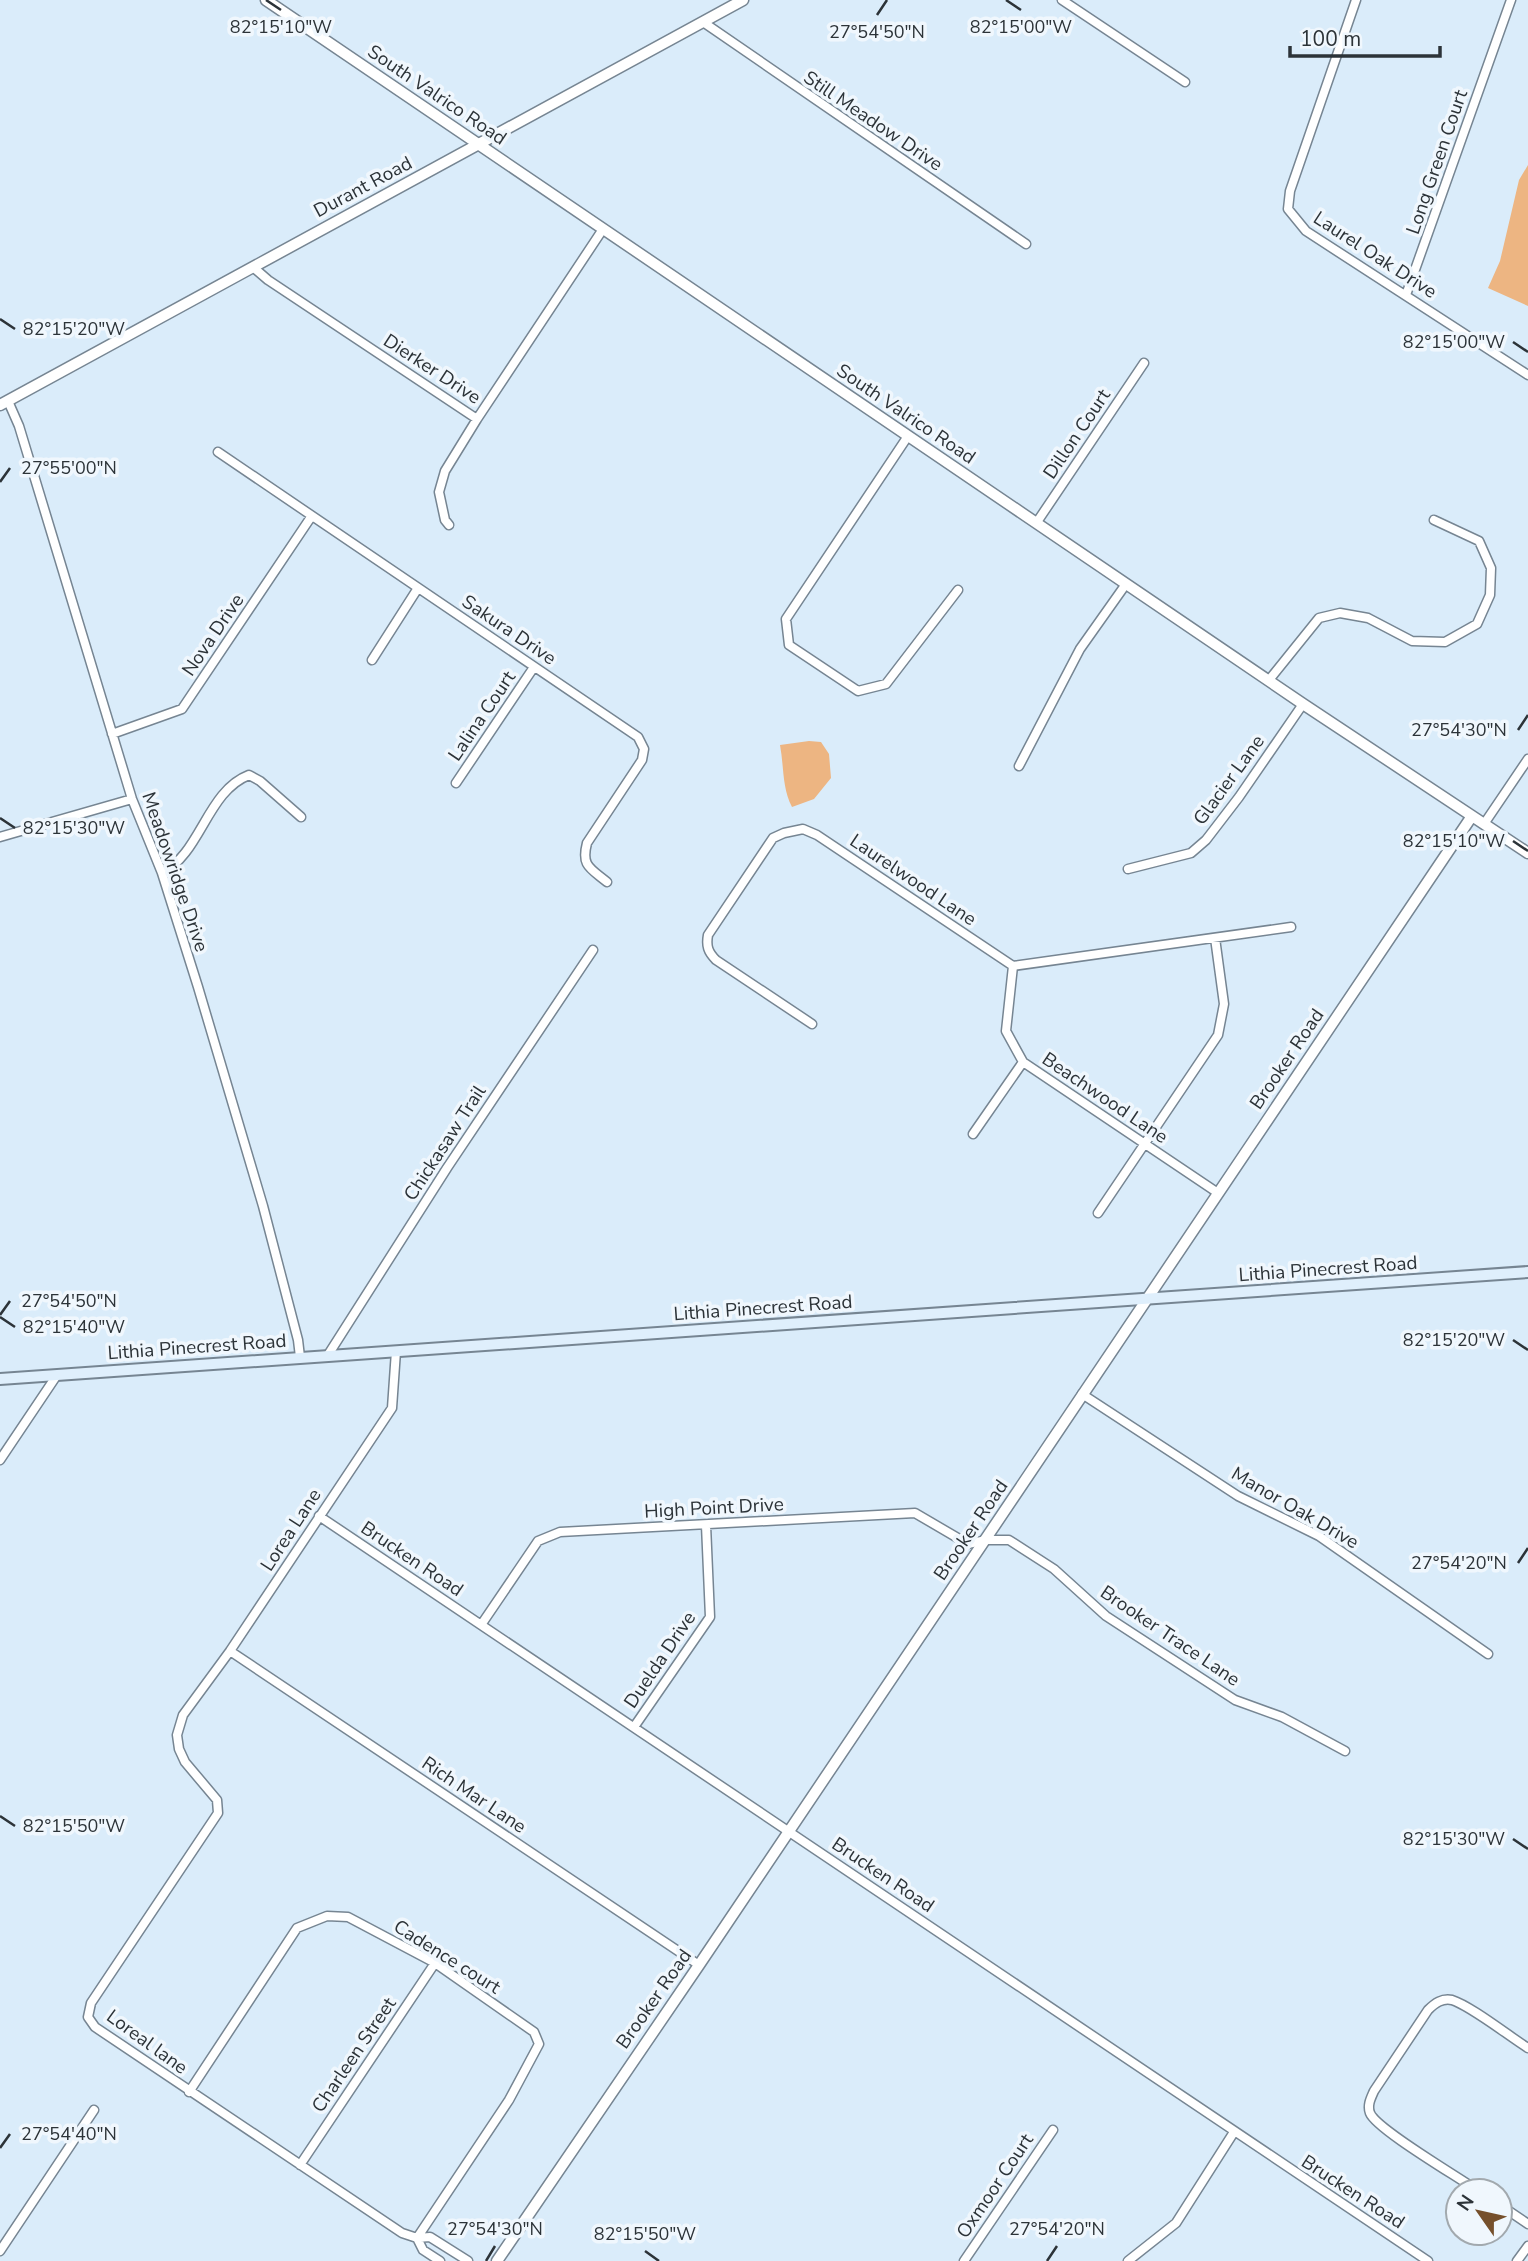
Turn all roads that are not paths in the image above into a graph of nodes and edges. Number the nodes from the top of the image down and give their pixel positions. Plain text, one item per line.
1 (266, 0) edge
2 (743, 0) edge
3 (1062, 0) edge
4 (1356, 0) edge
5 (1511, 0) edge
6 (703, 22) junction
7 (1185, 82) dead end
8 (479, 144) junction
9 (603, 229) junction
10 (1026, 244) dead end
11 (253, 267) junction
12 (1406, 295) junction
13 (1144, 363) dead end
14 (1528, 375) edge
15 (4, 403) edge
16 (477, 419) junction
17 (908, 436) junction
18 (218, 452) dead end
19 (311, 517) junction
20 (1434, 520) dead end
21 (1037, 523) junction
22 (449, 525) dead end
23 (1126, 584) junction
24 (418, 588) junction
25 (958, 590) dead end
26 (372, 660) dead end
27 (534, 667) junction
28 (1269, 680) junction
29 (1303, 704) junction
30 (112, 734) junction
31 (1528, 759) edge
32 (1019, 766) dead end
33 (456, 783) dead end
34 (132, 799) junction
35 (1472, 816) junction
36 (301, 817) dead end
37 (1484, 824) junction
38 (0, 837) edge
39 (1528, 853) edge
40 (1128, 869) dead end
41 (162, 873) junction
42 (607, 882) dead end
43 (1292, 927) dead end
44 (1215, 938) junction
45 (593, 950) dead end
46 (1013, 966) junction
47 (812, 1024) dead end
48 (1023, 1062) junction
49 (973, 1134) dead end
50 (1146, 1144) junction
51 (1218, 1193) junction
52 (1098, 1213) dead end
53 (1528, 1272) edge
54 (1147, 1299) junction
55 (396, 1351) junction
56 (328, 1355) junction
57 (300, 1357) junction
58 (57, 1375) junction
59 (0, 1379) edge
60 (1082, 1394) junction
61 (0, 1460) edge
62 (319, 1516) junction
63 (706, 1525) junction
64 (986, 1540) junction
65 (481, 1625) junction
66 (230, 1651) junction
67 (1488, 1654) dead end
68 (183, 1715) joint
69 (634, 1727) junction
70 (1345, 1751) dead end
71 (790, 1830) junction
72 (435, 1963) junction
73 (699, 1965) junction
74 (1528, 2048) edge
75 (189, 2092) junction
76 (94, 2110) dead end
77 (1053, 2130) dead end
78 (1234, 2132) junction
79 (300, 2165) junction
80 (1457, 2177) edge
81 (0, 2230) edge
82 (10, 2236) junction
83 (417, 2238) junction
84 (1528, 2246) edge
85 (0, 2251) edge
86 (452, 2251) junction
87 (440, 2261) edge
88 (446, 2261) edge
89 (468, 2261) edge
90 (497, 2261) edge
91 (964, 2261) edge
92 (1128, 2261) edge
93 (1429, 2261) edge
94 (1517, 2261) edge

1 - 8 street, South Valrico Road
2 - 6 street, Durant Road
3 - 7 street
4 - 12 street, Laurel Oak Drive
5 - 12 street, Long Green Court
6 - 8 street, Durant Road
6 - 10 street, Still Meadow Drive
8 - 9 street, South Valrico Road
8 - 11 street, Durant Road
9 - 16 street, Dierker Drive
9 - 17 street, South Valrico Road
11 - 15 street, Durant Road
11 - 16 street, Dierker Drive
12 - 14 street, Laurel Oak Drive
13 - 21 street, Dillon Court
15 - 30 street, Meadowridge Drive
16 - 22 street
17 - 21 street, South Valrico Road
17 - 25 street
18 - 19 street, Sakura Drive
19 - 24 street, Sakura Drive
19 - 30 street, Nova Drive
20 - 28 street
21 - 23 street, South Valrico Road
23 - 28 street, South Valrico Road
23 - 32 street
24 - 26 street
24 - 27 street, Sakura Drive
27 - 33 street, Lalina Court
27 - 42 street, Sakura Drive
28 - 29 street, South Valrico Road
29 - 35 street, South Valrico Road
29 - 40 street, Glacier Lane
30 - 34 street, Meadowridge Drive
31 - 37 street
34 - 38 street
34 - 41 street, Meadowridge Drive
35 - 37 street, South Valrico Road
35 - 51 street, Brooker Road
36 - 41 street
37 - 39 street, South Valrico Road
41 - 57 street, Meadowridge Drive
43 - 44 street
44 - 46 street
44 - 50 street
45 - 56 street, Chickasaw Trail
46 - 47 street, Laurelwood Lane
46 - 48 street, Beachwood Lane
48 - 49 street
48 - 50 street, Beachwood Lane
50 - 51 street, Beachwood Lane
50 - 52 street
51 - 54 street, Brooker Road
53 - 54 main road, Lithia Pinecrest Road
54 - 55 main road, Lithia Pinecrest Road
54 - 60 street, Brooker Road
55 - 56 main road, Lithia Pinecrest Road
55 - 62 street, Lorea Lane
56 - 57 main road, Lithia Pinecrest Road
57 - 58 main road, Lithia Pinecrest Road
58 - 59 main road, Lithia Pinecrest Road
58 - 61 street
60 - 64 street, Brooker Road
60 - 67 street, Manor Oak Drive
62 - 65 street, Brucken Road
62 - 66 street, Lorea Lane
63 - 64 street, High Point Drive
63 - 65 street, High Point Drive
63 - 69 street, Duelda Drive
64 - 70 street, Brooker Trace Lane
64 - 71 street, Brooker Road
65 - 69 street, Brucken Road
66 - 68 street, Lorea Lane
66 - 73 street, Rich Mar Lane
68 - 75 street, Loreal lane
69 - 71 street, Brucken Road
71 - 73 street, Brooker Road
71 - 78 street, Brucken Road
72 - 75 street, Cadence court
72 - 79 street, Charleen Street
72 - 83 street, Cadence court
73 - 90 street, Brooker Road
74 - 80 street
75 - 79 street, Loreal lane
76 - 82 street
77 - 91 street, Oxmoor Court
78 - 92 street
78 - 93 street, Brucken Road
79 - 83 street, Loreal lane
81 - 82 street
82 - 85 street
83 - 86 street, Loreal lane
83 - 87 street, Loreal lane
84 - 94 street
86 - 88 street
86 - 89 street, Loreal lane

